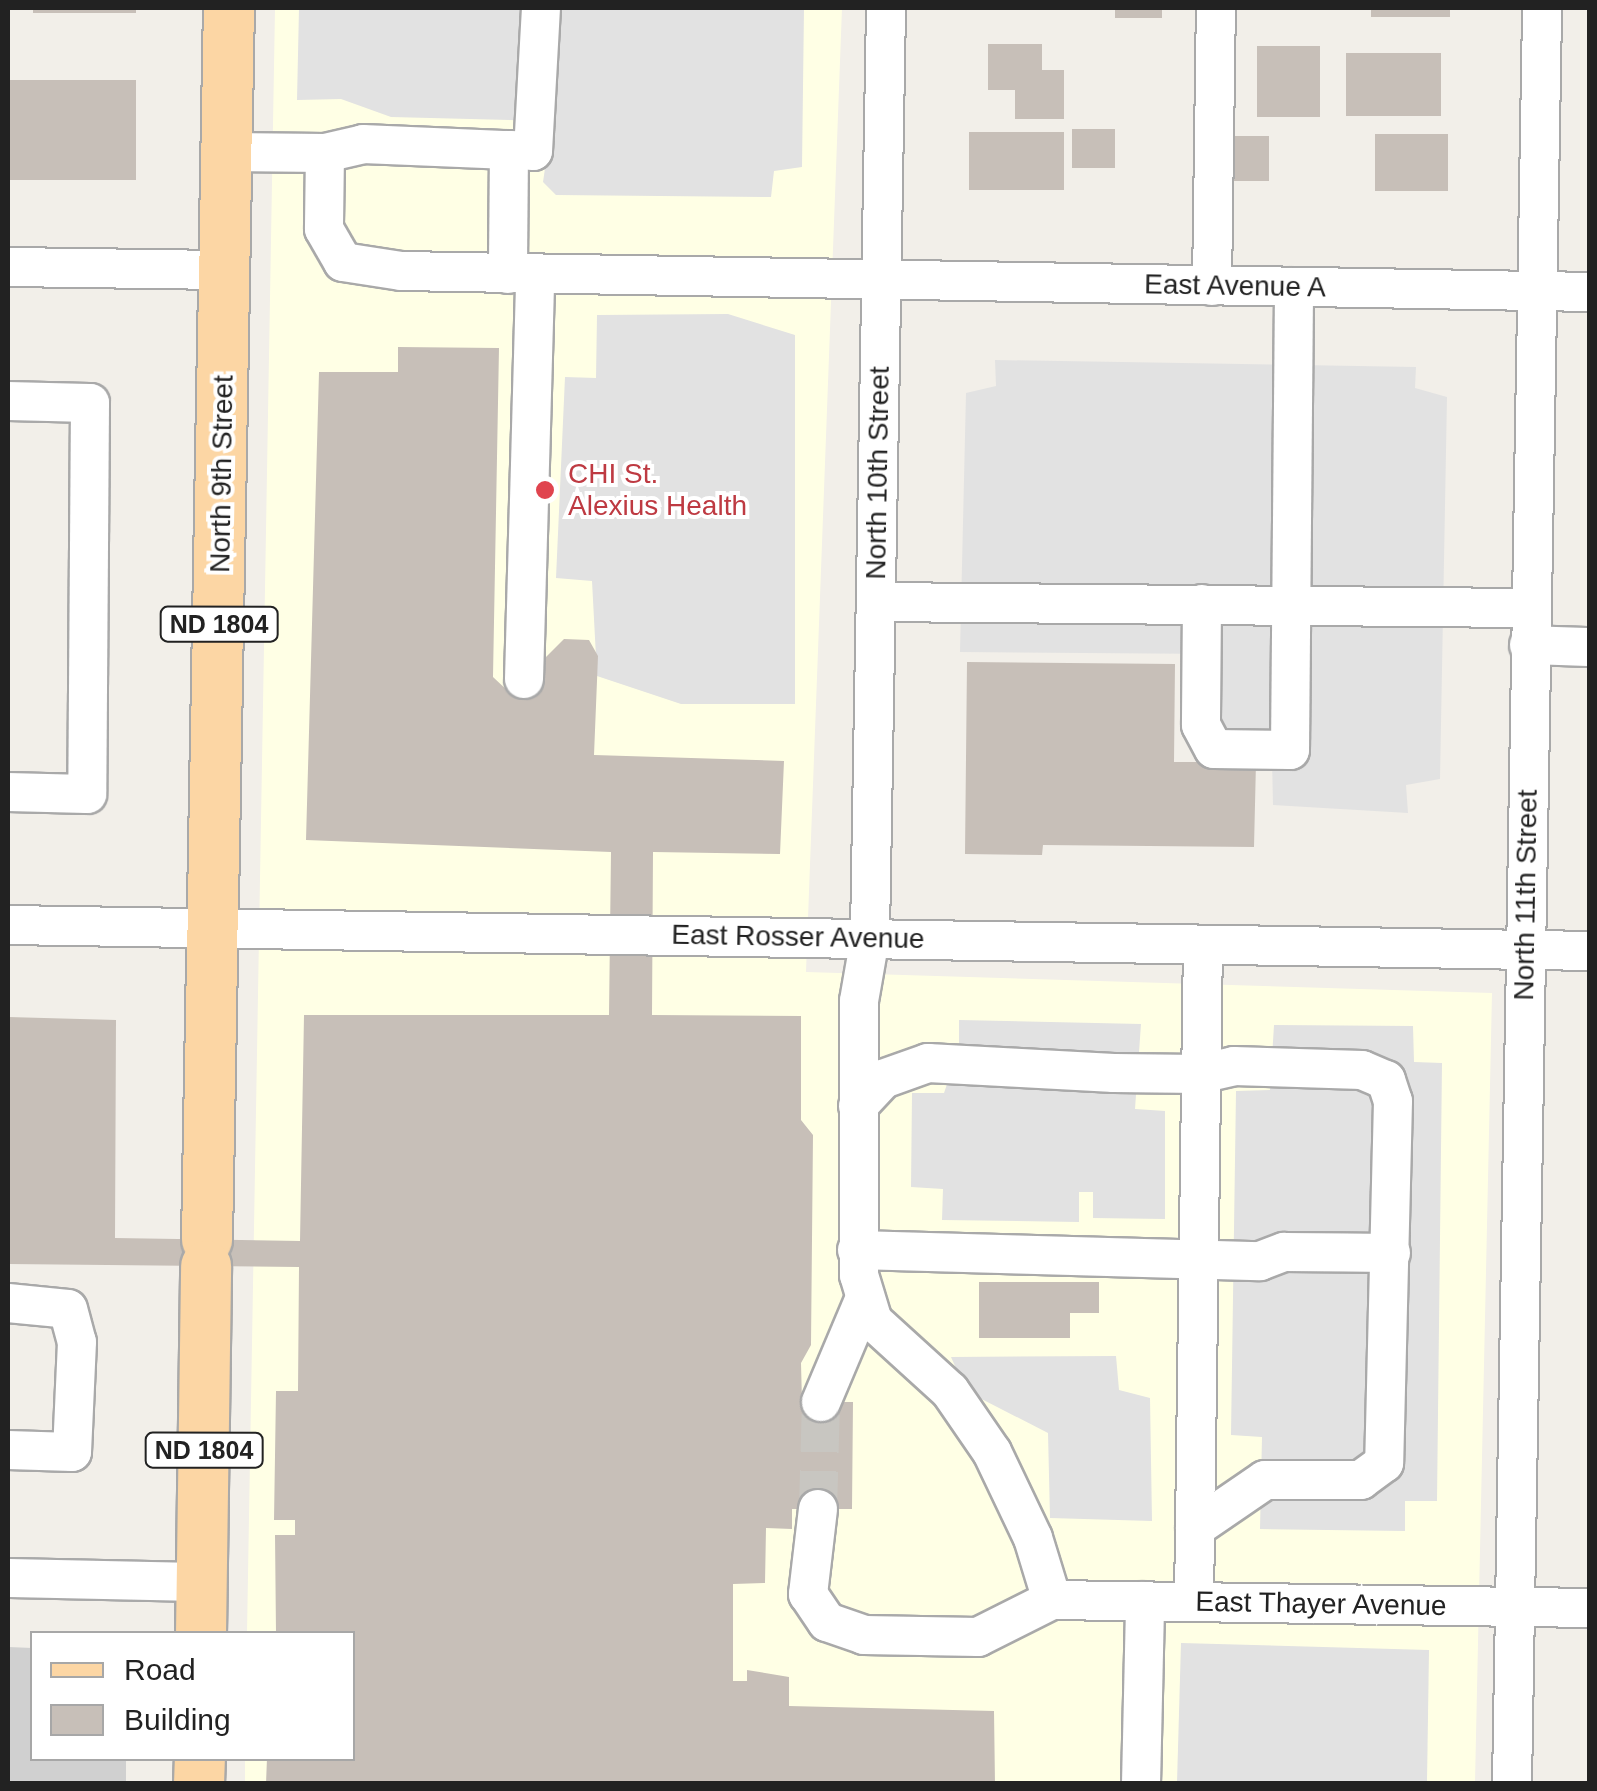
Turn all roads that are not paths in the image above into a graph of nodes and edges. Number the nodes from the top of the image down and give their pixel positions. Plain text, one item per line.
1 (229, 8) edge
2 (541, 8) edge
3 (886, 8) edge
4 (1216, 8) edge
5 (1542, 8) edge
6 (509, 150) junction
7 (227, 152) junction
8 (325, 153) junction
9 (8, 267) edge
10 (225, 270) junction
11 (522, 274) junction
12 (882, 282) junction
13 (1212, 286) junction
14 (1294, 287) junction
15 (1535, 292) junction
16 (1590, 292) edge
17 (8, 402) edge
18 (876, 602) junction
19 (1202, 604) junction
20 (1290, 604) junction
21 (1530, 626) junction
22 (1590, 646) edge
23 (524, 679) dead end
24 (8, 792) edge
25 (8, 924) edge
26 (214, 931) junction
27 (870, 938) junction
28 (1203, 945) junction
29 (1525, 950) junction
30 (1590, 951) edge
31 (1200, 1074) junction
32 (858, 1106) junction
33 (857, 1250) junction
34 (1391, 1253) junction
35 (1196, 1258) junction
36 (864, 1300) junction
37 (8, 1302) edge
38 (821, 1402) tunnel mouth
39 (8, 1450) edge
40 (818, 1509) tunnel mouth
41 (1195, 1528) junction
42 (8, 1578) edge
43 (202, 1582) junction
44 (1052, 1600) junction
45 (1145, 1601) junction
46 (1194, 1602) junction
47 (1514, 1607) junction
48 (1590, 1608) edge
49 (201, 1631) edge
50 (1141, 1784) edge
51 (1512, 1784) edge

1 - 7 main road, North 9th Street / ND 1804
2 - 6 street
3 - 12 street, North 10th Street
4 - 13 street
5 - 15 street, North 11th Street
6 - 8 street
6 - 11 street
7 - 8 street
7 - 10 main road, North 9th Street / ND 1804
8 - 11 street, East Avenue A
9 - 10 street
10 - 26 main road, North 9th Street / ND 1804
11 - 12 street, East Avenue A
11 - 23 street
12 - 13 street, East Avenue A
12 - 18 street, North 10th Street
13 - 14 street, East Avenue A
14 - 15 street, East Avenue A
14 - 20 street
15 - 16 street, East Avenue A
15 - 21 street, North 11th Street
17 - 24 street
18 - 19 street
18 - 27 street, North 10th Street
19 - 20 street
19 - 20 street
20 - 21 street
21 - 22 street
21 - 29 street, North 11th Street
25 - 26 street, East Rosser Avenue
26 - 27 street, East Rosser Avenue
26 - 43 main road, North 9th Street / ND 1804
27 - 28 street, East Rosser Avenue
27 - 32 street, North 10th Street
28 - 29 street, East Rosser Avenue
28 - 31 street
29 - 30 street, East Rosser Avenue
29 - 47 street, North 11th Street
31 - 32 street
31 - 34 street
31 - 35 street
32 - 33 street, North 10th Street
33 - 35 street
33 - 36 street, North 10th Street
34 - 35 street
34 - 41 street
35 - 41 street
36 - 38 street
36 - 44 street
37 - 39 street
40 - 44 street
41 - 46 street
42 - 43 street
43 - 49 main road, North 9th Street / ND 1804
44 - 45 street, East Thayer Avenue
45 - 46 street, East Thayer Avenue
45 - 50 street
46 - 47 street, East Thayer Avenue
47 - 48 street, East Thayer Avenue
47 - 51 street, North 11th Street

